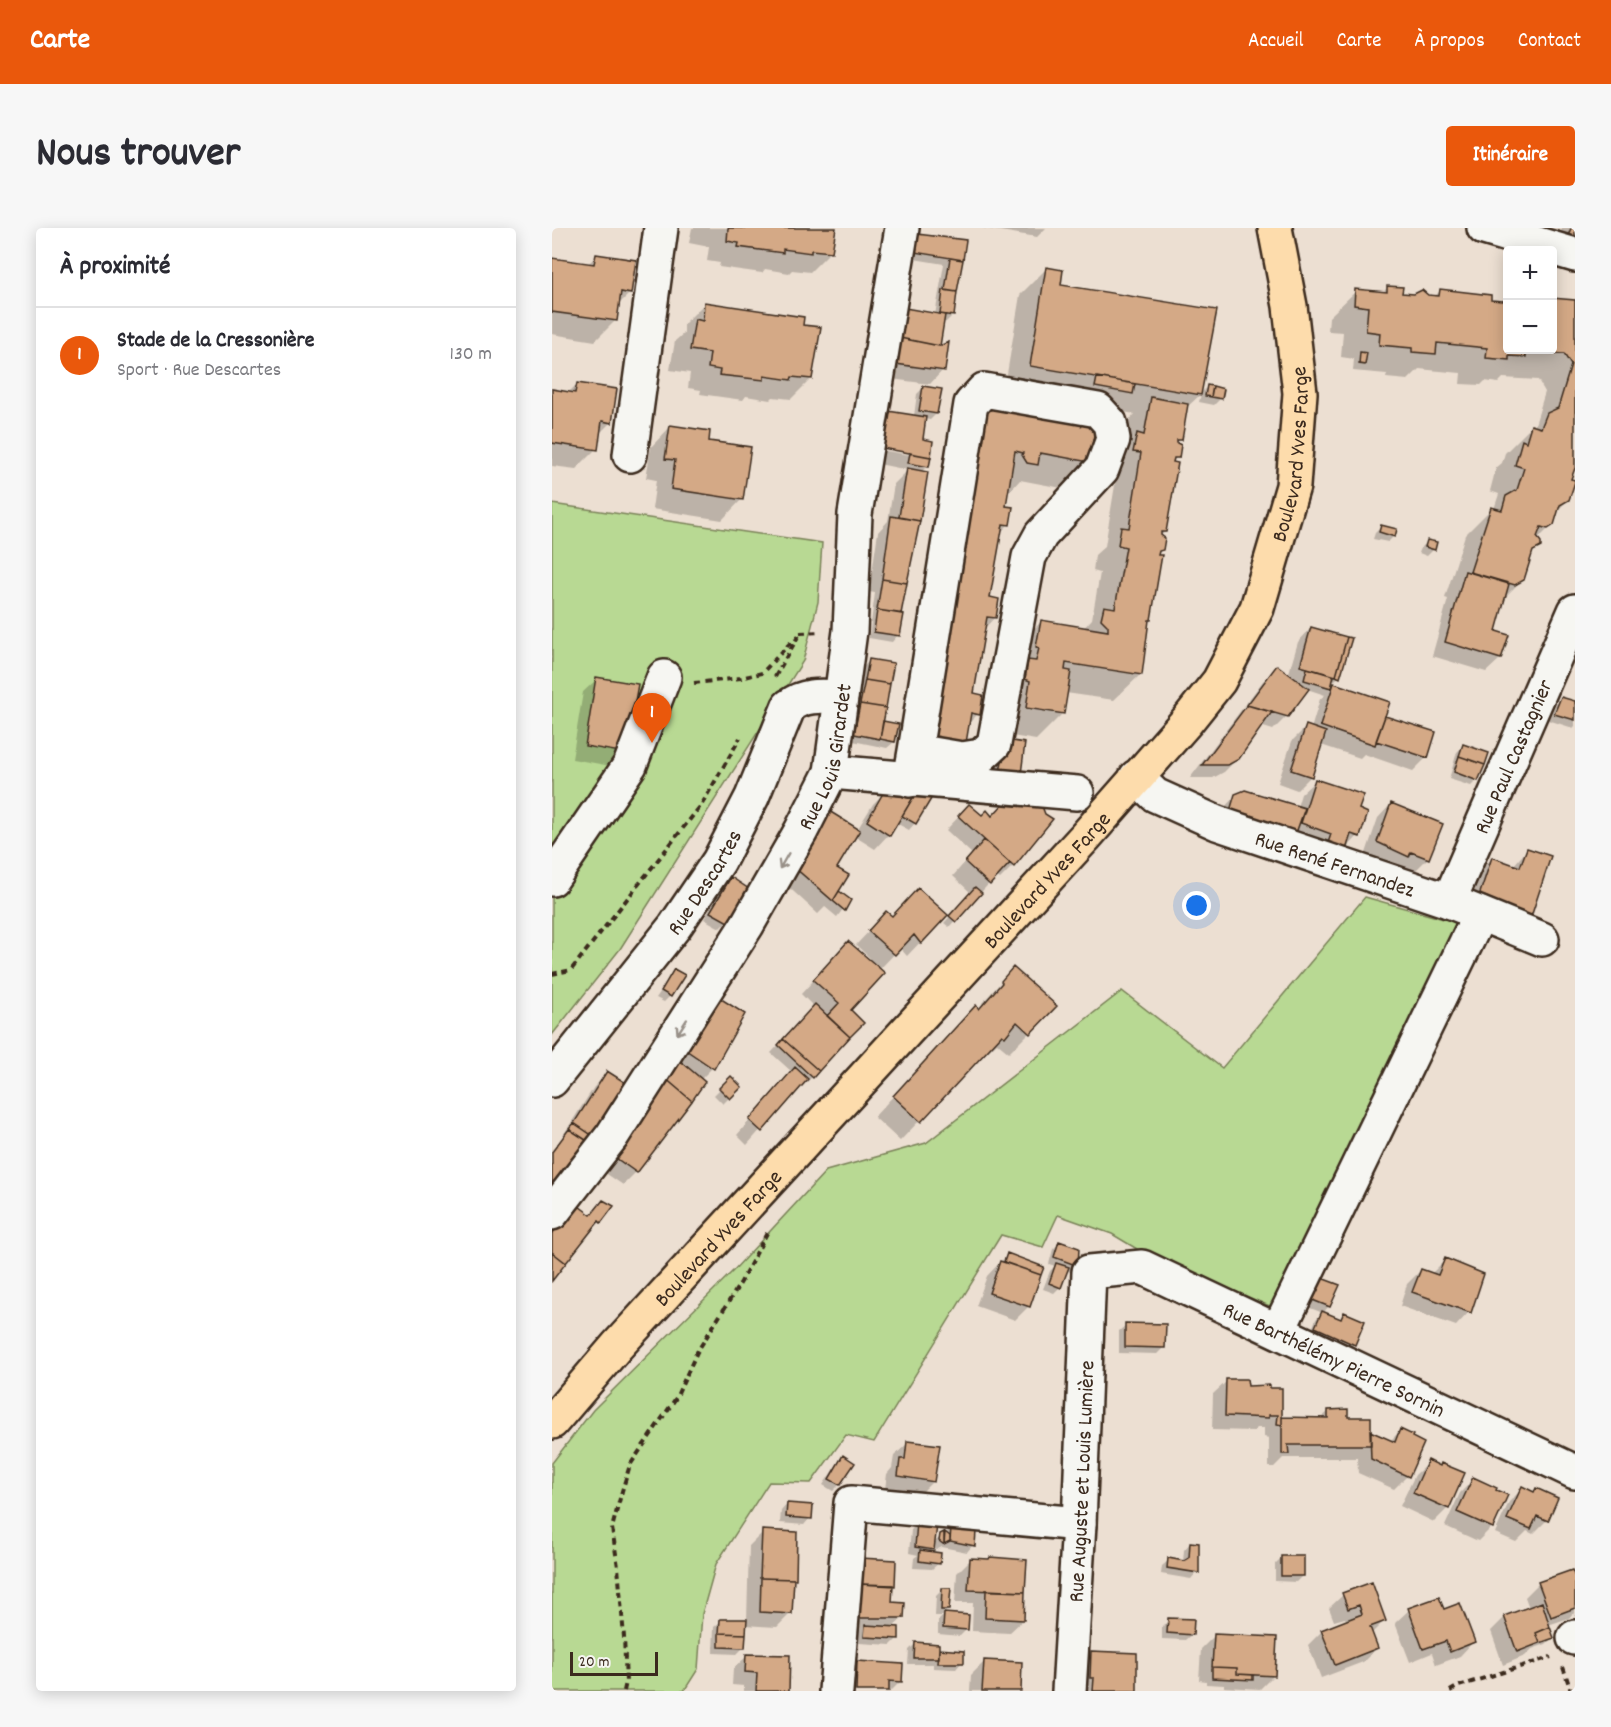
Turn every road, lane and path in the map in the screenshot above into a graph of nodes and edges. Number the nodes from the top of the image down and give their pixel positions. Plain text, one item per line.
1 (661, 228) edge
2 (902, 228) edge
3 (1275, 228) edge
4 (1484, 228) edge
5 (1557, 243) edge
6 (630, 455) dead end
7 (1575, 611) edge
8 (850, 631) junction
9 (800, 633) junction
10 (664, 677) joint
11 (771, 684) dead end
12 (841, 697) junction
13 (742, 734) dead end
14 (913, 765) junction
15 (831, 772) junction
16 (1136, 777) junction
17 (1077, 793) dead end
18 (552, 879) edge
19 (1449, 901) junction
20 (1480, 914) junction
21 (1542, 939) dead end
22 (552, 974) edge
23 (552, 1080) edge
24 (552, 1213) edge
25 (771, 1226) dead end
26 (1089, 1272) joint
27 (1278, 1331) junction
28 (552, 1422) edge
29 (1575, 1472) edge
30 (1079, 1524) junction
31 (1569, 1643) edge
32 (624, 1691) edge
33 (836, 1691) edge
34 (1069, 1691) edge
35 (1450, 1691) edge
36 (1571, 1691) edge

1 - 6 street
2 - 8 street, Rue Louis Girardet
3 - 16 main road, Boulevard Yves Farge
4 - 5 street
7 - 19 street, Rue Paul Castagnier
8 - 9 path
8 - 12 street, Rue Louis Girardet
9 - 10 path
9 - 11 path
10 - 18 street
12 - 15 street, Rue Louis Girardet
12 - 23 street, Rue Descartes
13 - 22 path
14 - 14 street
14 - 15 street
14 - 17 street
15 -> 24 street, Rue Louis Girardet
16 - 19 street, Rue René Fernandez
16 - 28 main road, Boulevard Yves Farge
19 - 20 street, Rue René Fernandez
20 - 21 street, Rue René Fernandez
20 - 27 street
25 - 32 path
26 - 27 street, Rue Barthélémy Pierre Sornin
26 - 30 street, Rue Auguste et Louis Lumière
27 - 29 street, Rue Barthélémy Pierre Sornin
30 - 33 street
30 - 34 street, Rue Auguste et Louis Lumière
31 - 35 path
31 - 36 path

